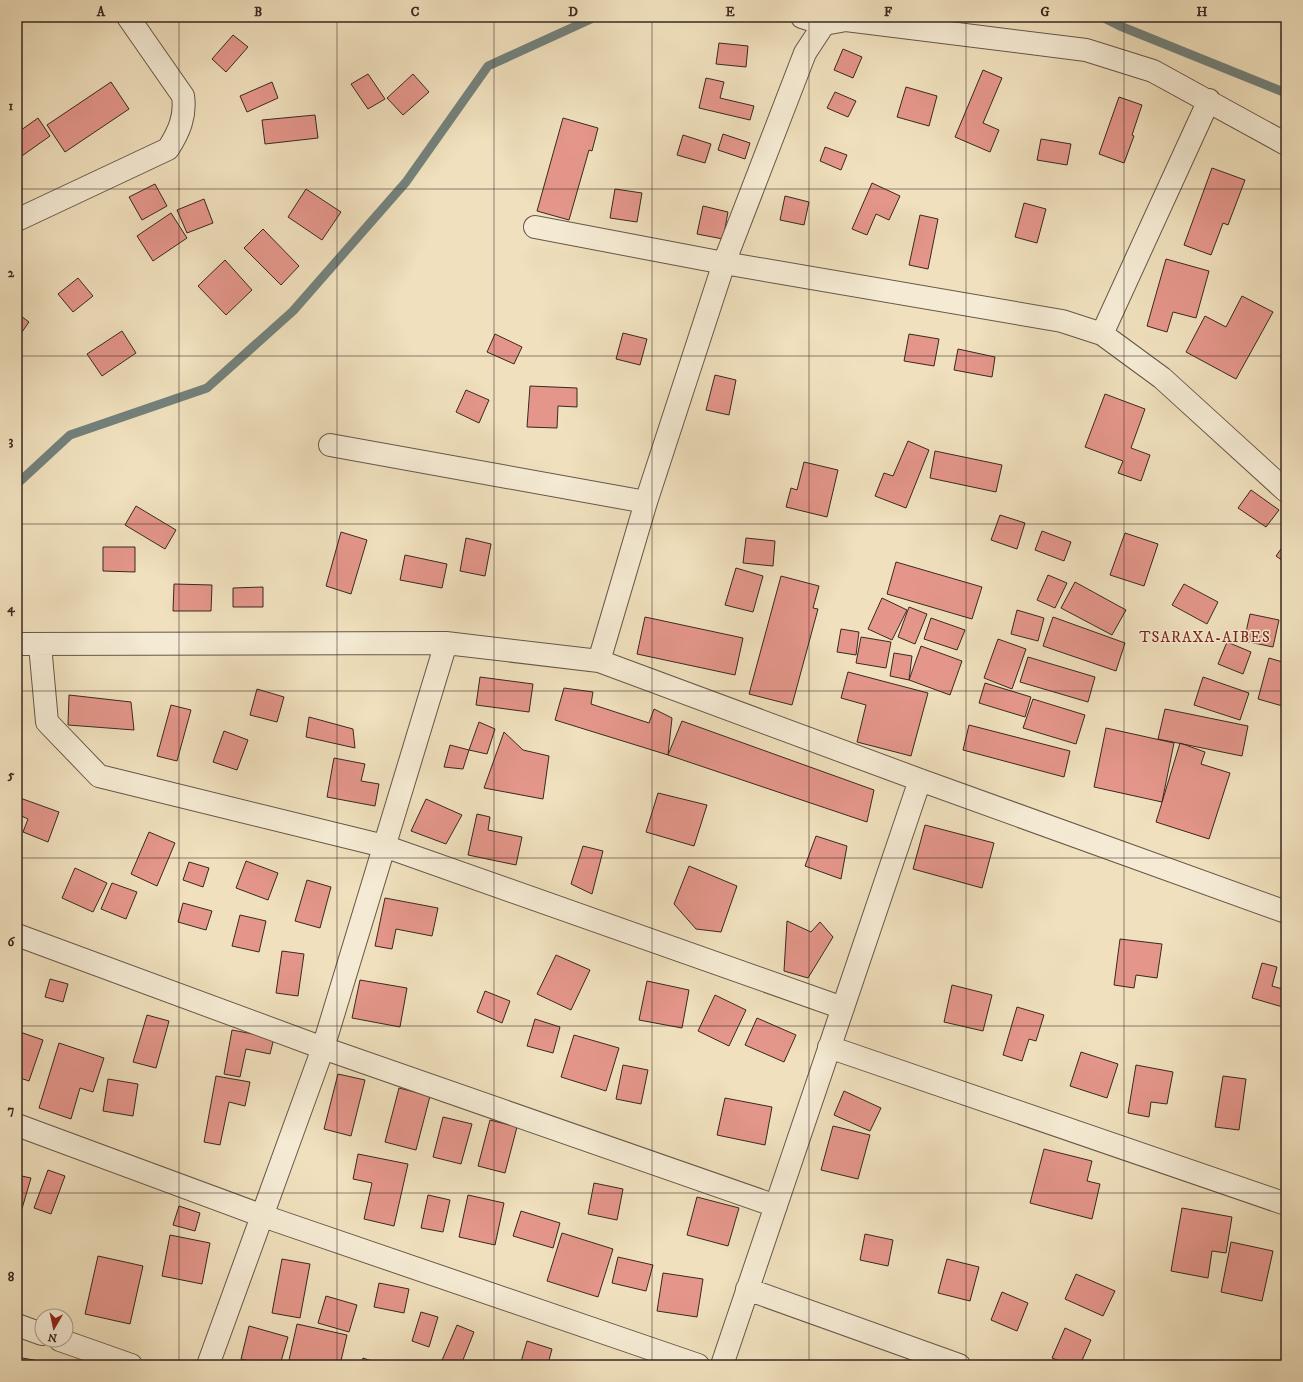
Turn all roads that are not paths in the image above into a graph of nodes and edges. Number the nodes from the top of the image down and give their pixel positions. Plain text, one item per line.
1 (128, 17) edge
2 (802, 17) edge
3 (824, 24) junction
4 (1209, 100) junction
5 (1286, 144) edge
6 (17, 220) edge
7 (535, 227) dead end
8 (724, 263) junction
9 (1102, 334) junction
10 (330, 445) dead end
11 (1286, 491) edge
12 (646, 502) junction
13 (446, 643) junction
14 (17, 644) edge
15 (40, 645) junction
16 (599, 661) junction
17 (920, 780) junction
18 (384, 846) junction
19 (1286, 912) edge
20 (17, 935) edge
21 (843, 1008) junction
22 (829, 1047) junction
23 (323, 1048) junction
24 (17, 1125) edge
25 (1286, 1204) edge
26 (776, 1206) junction
27 (263, 1216) junction
28 (747, 1289) junction
29 (17, 1325) edge
30 (34, 1331) edge
31 (74, 1345) edge
32 (131, 1365) edge
33 (208, 1365) edge
34 (698, 1365) edge
35 (722, 1365) edge
36 (959, 1365) edge

1 - 6 street
2 - 3 street
3 - 4 street
3 - 8 street
4 - 5 street
4 - 9 street
7 - 8 street
8 - 9 street
8 - 12 street
9 - 11 street
10 - 12 street
12 - 16 street
13 - 15 street
13 - 16 street
13 - 18 street
14 - 15 street
15 - 18 street
16 - 17 street
17 - 19 street
17 - 21 street
18 - 21 street
18 - 23 street
20 - 23 street
21 - 22 street
22 - 25 street
22 - 26 street
23 - 26 street
23 - 27 street
24 - 27 street
26 - 28 street
27 - 33 street
27 - 34 street
28 - 35 street
28 - 36 street
29 - 30 street
31 - 32 street

